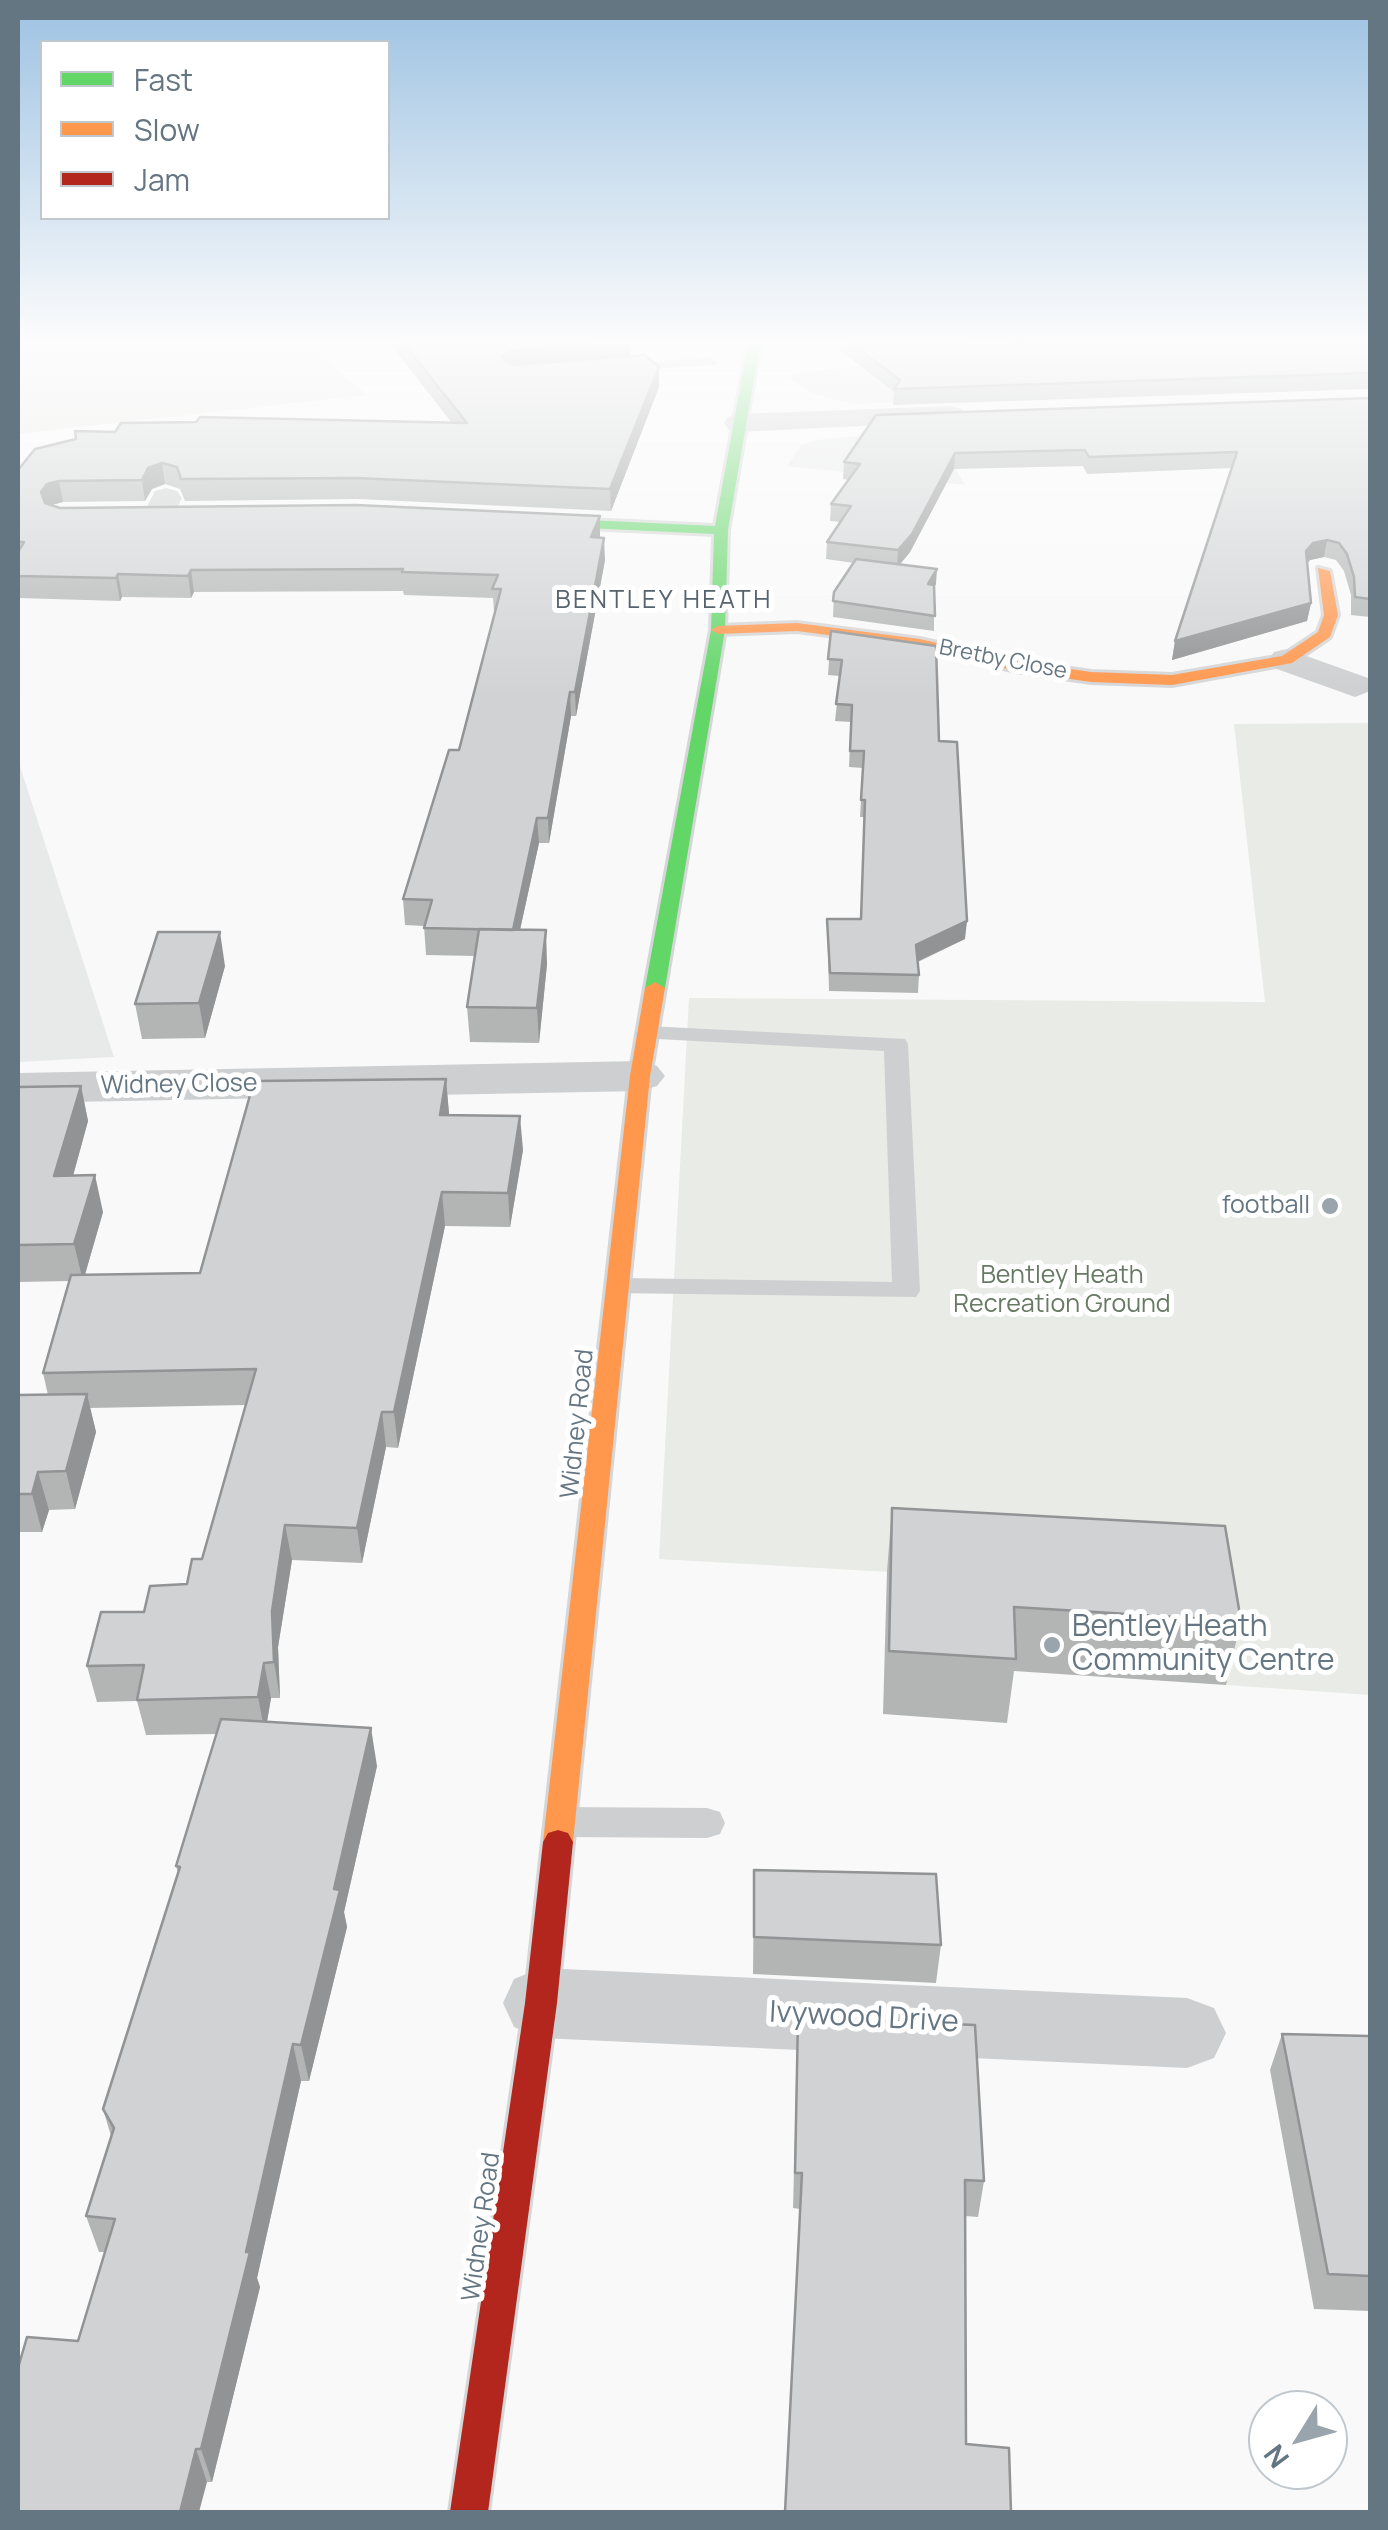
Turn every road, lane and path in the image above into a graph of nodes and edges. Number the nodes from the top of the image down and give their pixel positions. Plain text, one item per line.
1 (732, 462) edge
2 (492, 520) edge
3 (721, 530) junction
4 (1322, 571) dead end
5 (718, 630) junction
6 (1287, 660) junction
7 (1354, 686) dead end
8 (644, 1055) junction
9 (18, 1088) edge
10 (620, 1288) junction
11 (560, 1822) junction
12 (706, 1823) dead end
13 (542, 2004) junction
14 (1187, 2032) dead end
15 (469, 2512) edge

1 - 3 street, Widney Road
2 - 3 street
3 - 5 street, Widney Road
4 - 6 street, Bretby Close
5 - 6 street, Bretby Close
5 - 8 street, Widney Road
6 - 7 street
8 - 9 street, Widney Close
8 - 10 street, Widney Road
8 - 10 lane
10 - 11 street, Widney Road
11 - 12 lane
11 - 13 street, Widney Road
13 - 14 street, Ivywood Drive
13 - 15 street, Widney Road

